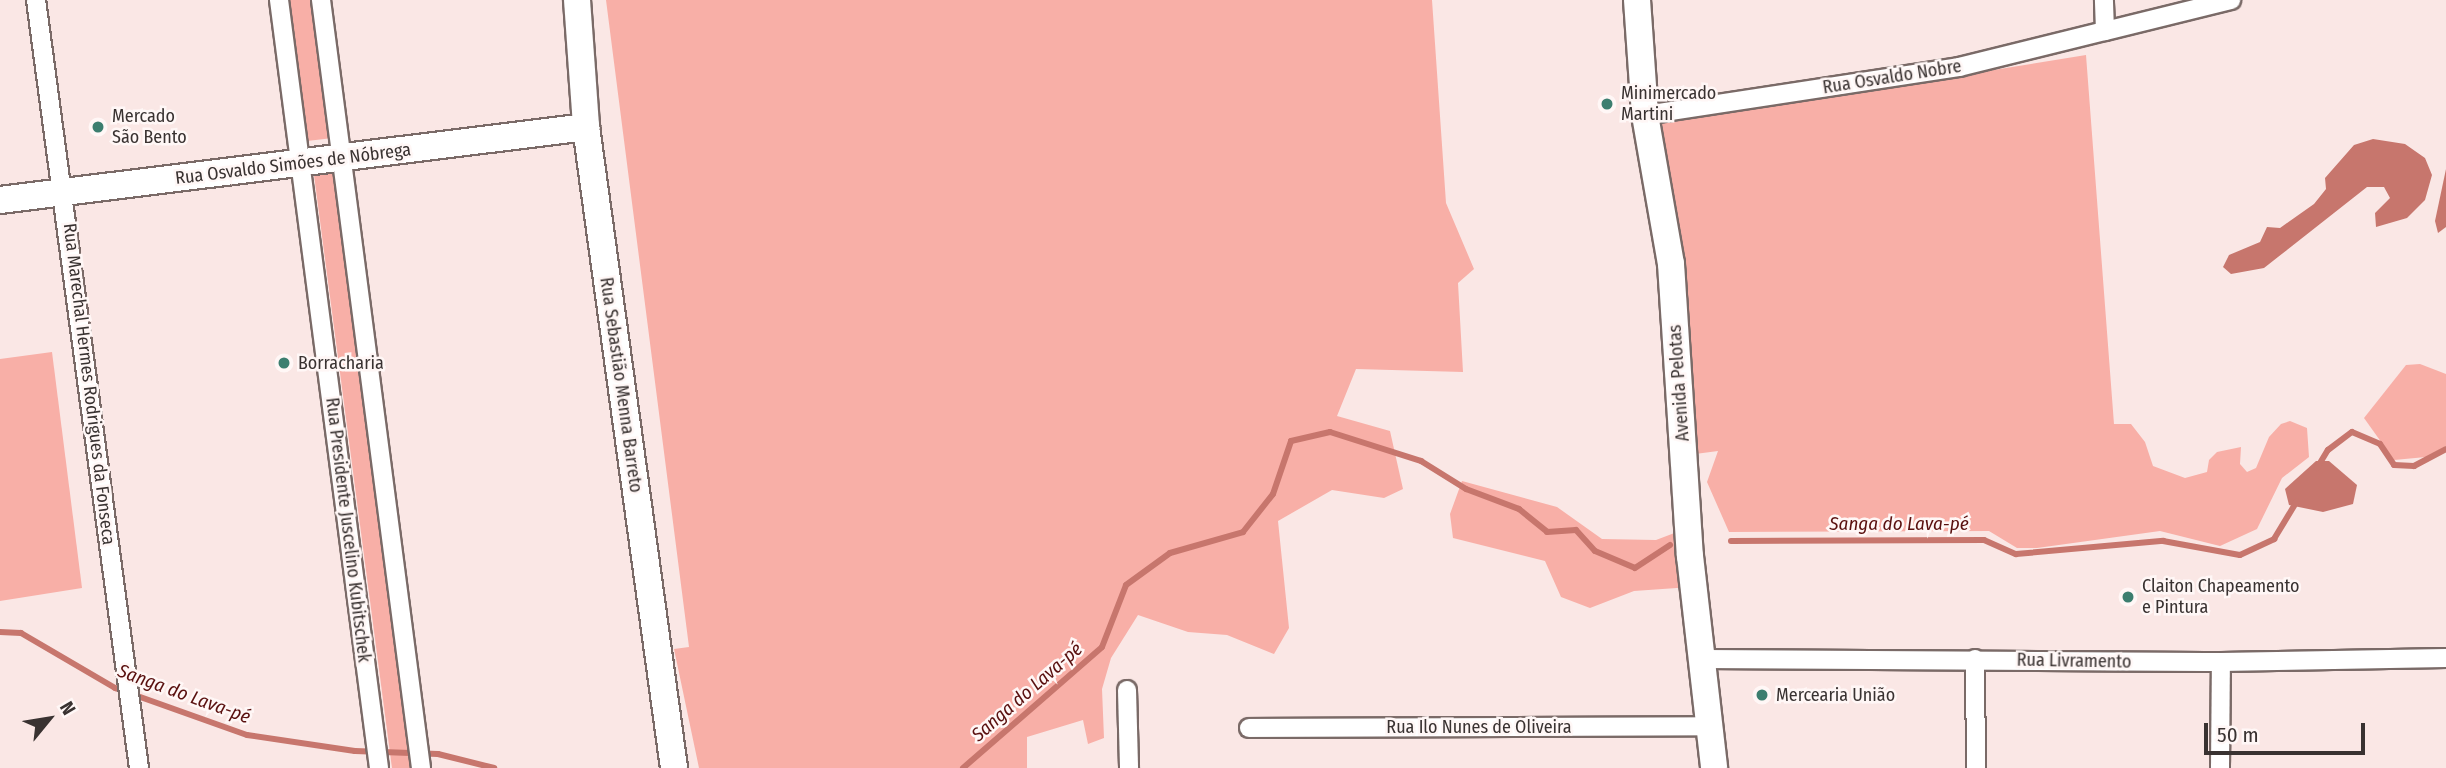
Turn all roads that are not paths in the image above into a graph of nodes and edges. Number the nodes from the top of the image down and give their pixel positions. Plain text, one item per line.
1 (36, 0) edge
2 (279, 0) edge
3 (321, 0) edge
4 (577, 0) edge
5 (1637, 0) edge
6 (2104, 0) edge
7 (2231, 0) edge
8 (2105, 31) junction
9 (1645, 115) junction
10 (586, 127) junction
11 (343, 158) junction
12 (301, 164) junction
13 (65, 192) junction
14 (0, 201) edge
15 (2446, 658) edge
16 (1703, 659) junction
17 (1975, 659) junction
18 (2221, 662) junction
19 (1127, 690) dead end
20 (1710, 726) junction
21 (1249, 728) dead end
22 (379, 767) edge
23 (139, 768) edge
24 (421, 768) edge
25 (674, 768) edge
26 (1129, 768) edge
27 (1714, 768) edge
28 (1976, 768) edge
29 (2220, 768) edge

1 - 13 street, Rua Marechal Hermes Rodrigues da Fonseca
2 - 12 street, Rua Presidente Juscelino Kubitschek
3 - 11 street
4 - 10 main road, Rua Sebastião Menna Barreto
5 - 9 main road, Avenida Pelotas
6 - 8 street
7 - 8 street, Rua Osvaldo Nobre
8 - 9 street, Rua Osvaldo Nobre
9 - 16 main road, Avenida Pelotas
10 - 11 main road, Rua Osvaldo Simões de Nóbrega
10 - 25 main road, Rua Sebastião Menna Barreto
11 - 12 main road, Rua Osvaldo Simões de Nóbrega
11 - 24 street
12 - 13 main road, Rua Osvaldo Simões de Nóbrega
12 - 22 street, Rua Presidente Juscelino Kubitschek
13 - 14 main road, Rua Osvaldo Simões de Nóbrega
13 - 23 street, Rua Marechal Hermes Rodrigues da Fonseca
15 - 18 street, Rua Livramento
16 - 17 street, Rua Livramento
16 - 20 main road, Avenida Pelotas
17 - 18 street, Rua Livramento
17 - 28 street
18 - 29 street
19 - 26 street
20 - 21 street, Rua Ilo Nunes de Oliveira
20 - 27 main road, Avenida Pelotas

